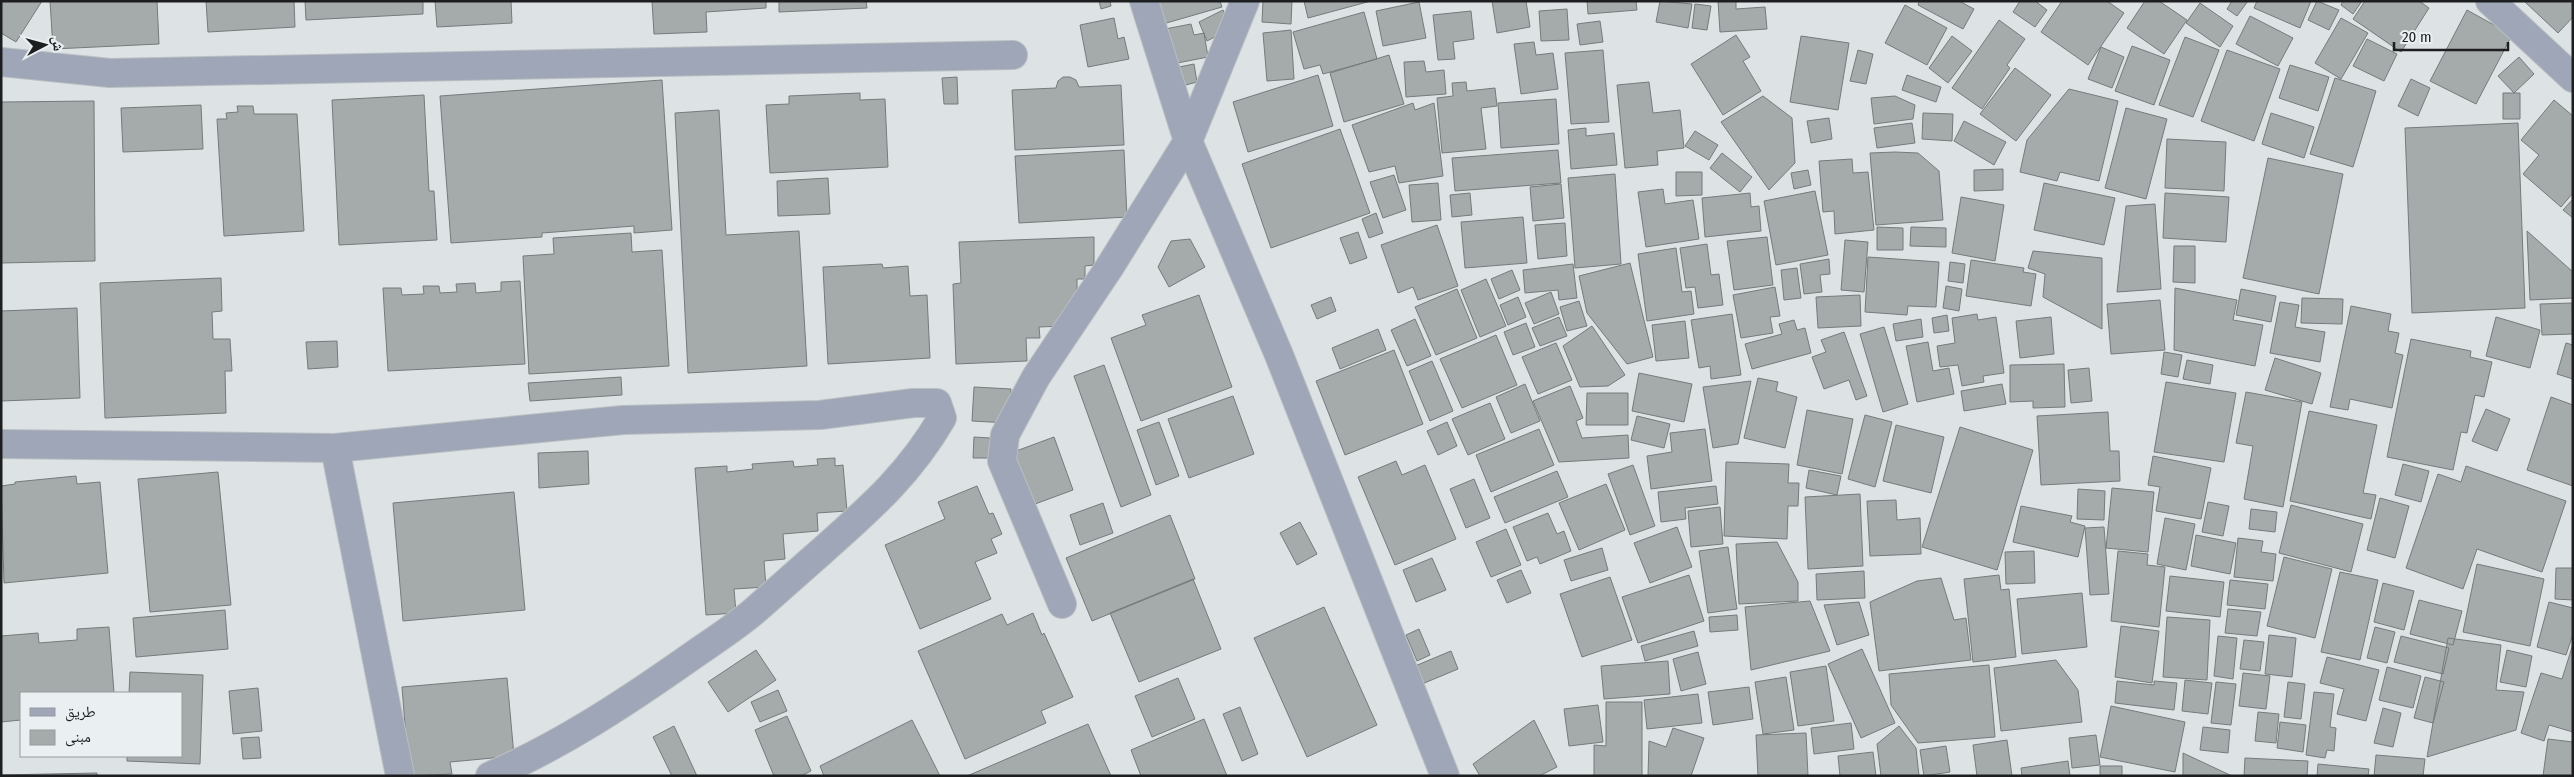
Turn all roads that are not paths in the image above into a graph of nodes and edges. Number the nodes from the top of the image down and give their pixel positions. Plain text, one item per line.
1 (1144, 1) edge
2 (1245, 1) edge
3 (2490, 1) edge
4 (1013, 55) dead end
5 (1, 62) edge
6 (2573, 78) edge
7 (1188, 141) junction
8 (1, 444) edge
9 (335, 448) junction
10 (1062, 604) dead end
11 (400, 776) edge
12 (490, 776) edge
13 (1445, 776) edge

1 - 7 street
2 - 7 street
3 - 6 street
4 - 5 street
7 - 10 street
7 - 13 street
8 - 9 street
9 - 11 street
9 - 12 street

